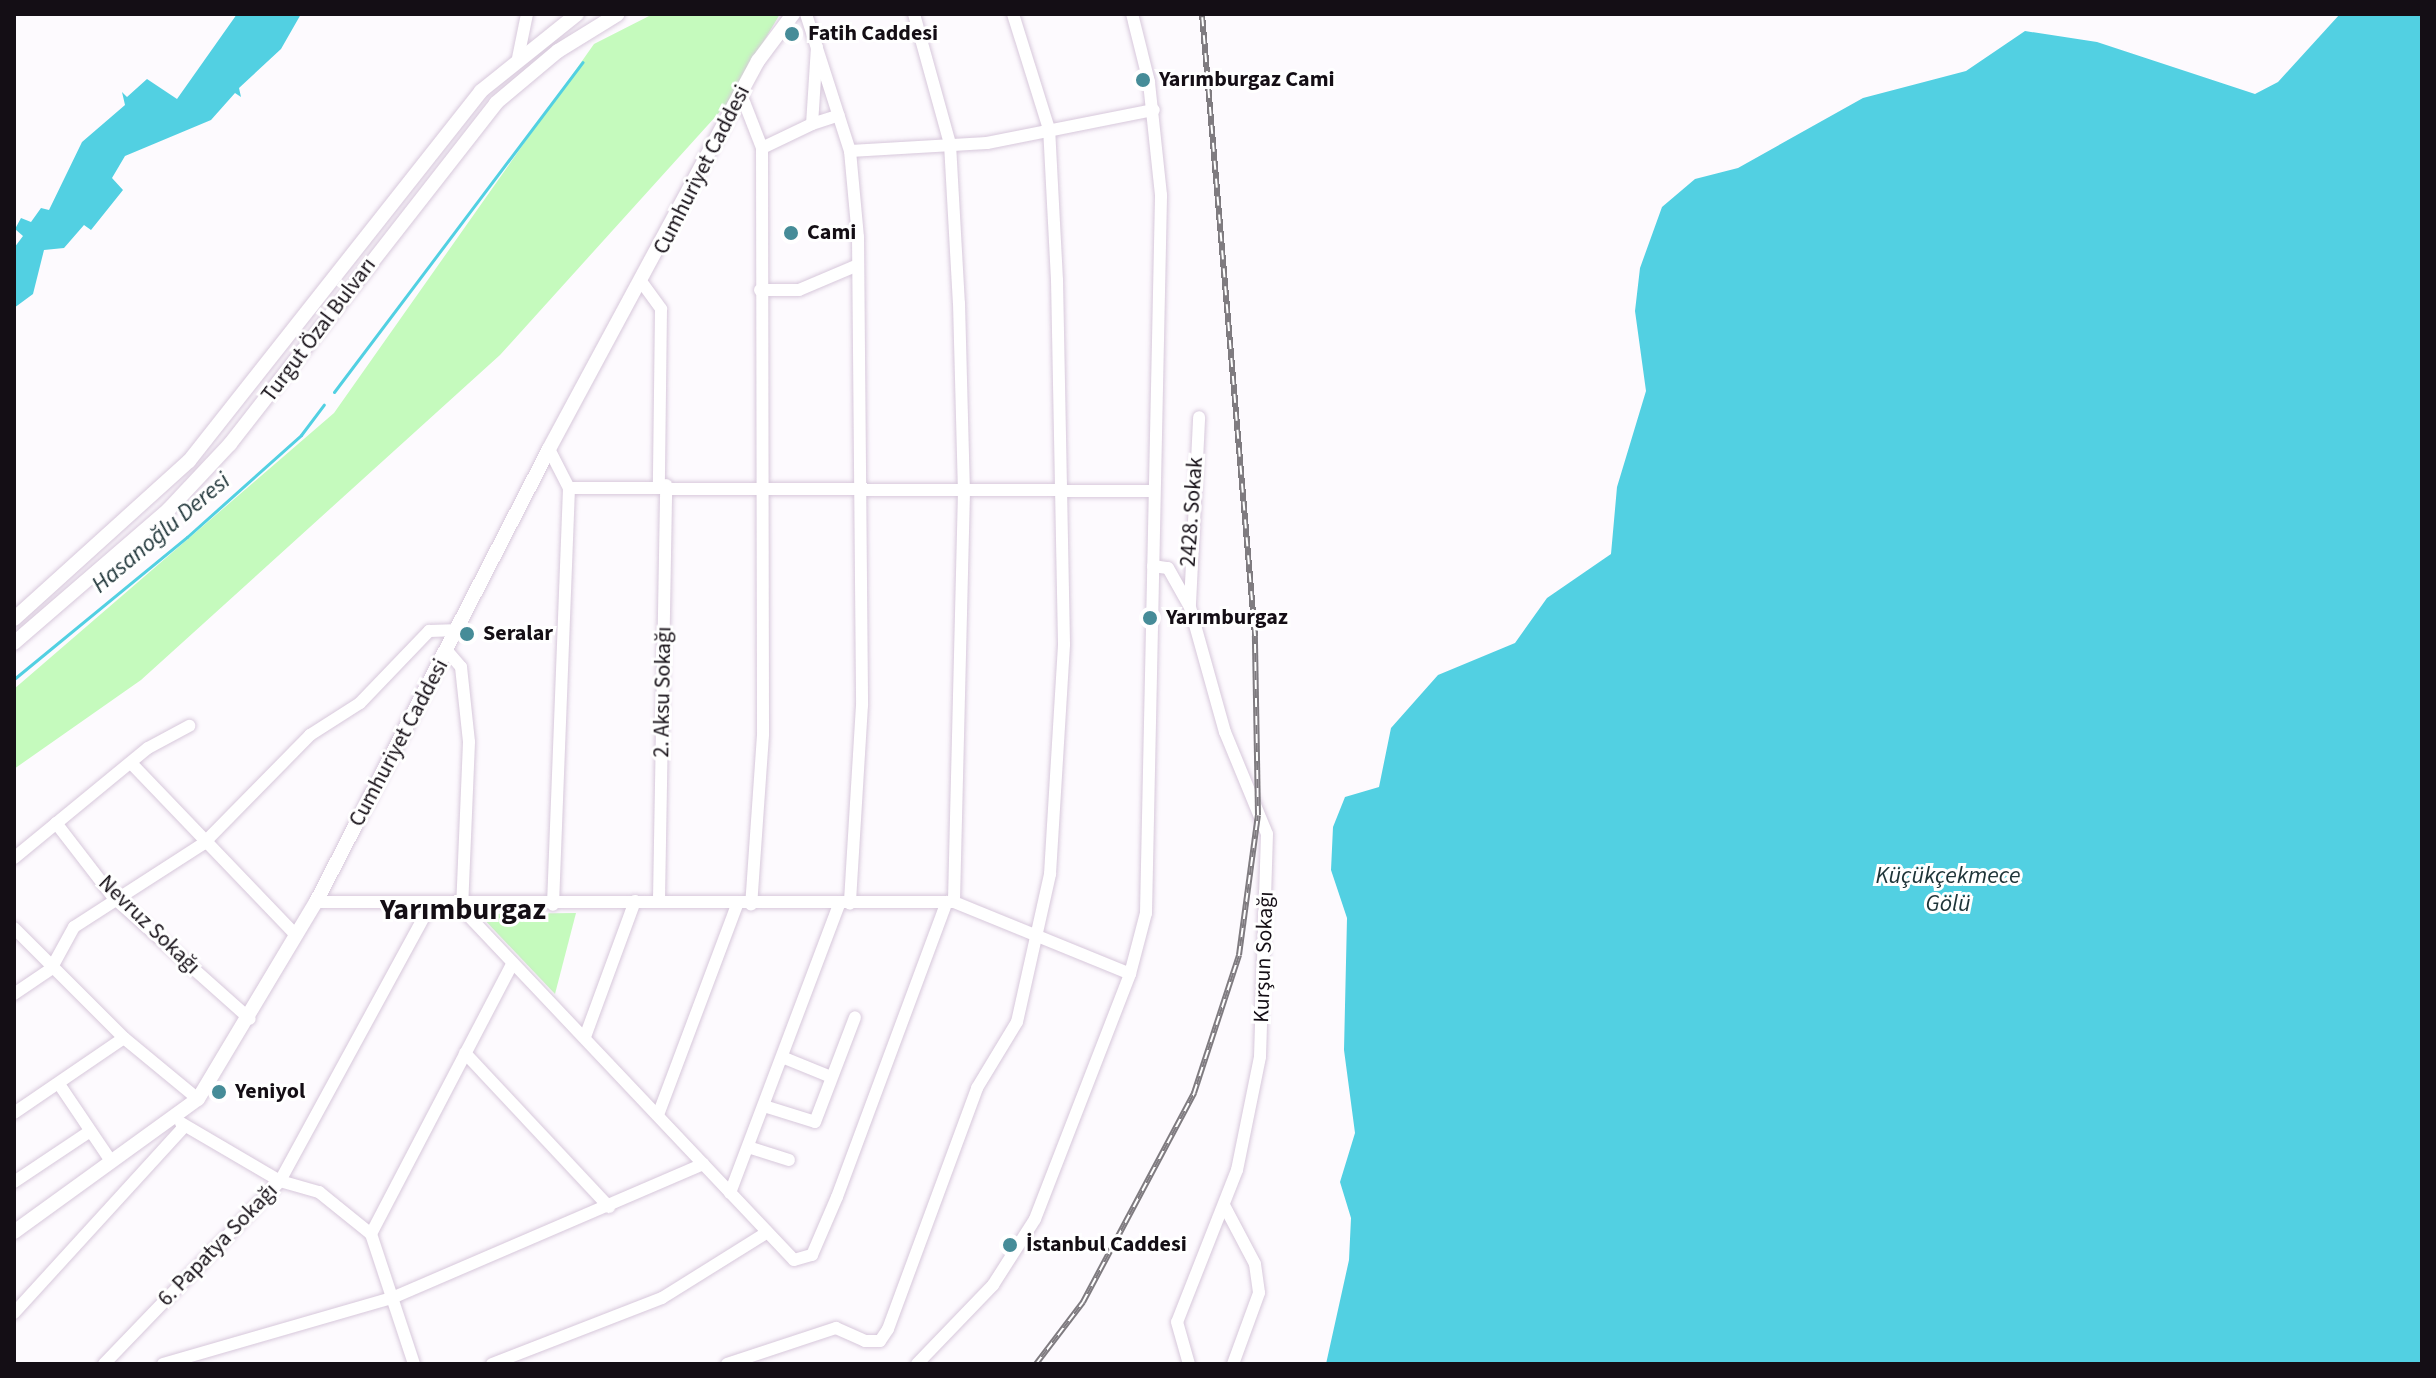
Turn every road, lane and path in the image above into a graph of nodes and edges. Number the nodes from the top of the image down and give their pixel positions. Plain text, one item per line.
1 (527, 14) edge
2 (577, 14) edge
3 (618, 14) edge
4 (793, 14) edge
5 (806, 14) edge
6 (914, 14) edge
7 (1013, 14) edge
8 (1132, 14) edge
9 (818, 41) junction
10 (518, 58) junction
11 (741, 94) junction
12 (1154, 110) junction
13 (839, 115) junction
14 (812, 124) junction
15 (1049, 129) junction
16 (950, 144) junction
17 (762, 148) junction
18 (850, 151) junction
19 (858, 265) junction
20 (643, 284) junction
21 (760, 290) junction
22 (1199, 417) dead end
23 (549, 449) junction
24 (663, 485) junction
25 (569, 488) junction
26 (760, 488) junction
27 (857, 488) junction
28 (964, 491) junction
29 (1152, 491) junction
30 (1058, 494) junction
31 (1153, 566) junction
32 (1190, 607) junction
33 (14, 619) edge
34 (460, 630) junction
35 (14, 643) edge
36 (448, 652) junction
37 (189, 726) dead end
38 (131, 763) junction
39 (56, 823) junction
40 (203, 844) junction
41 (14, 858) edge
42 (113, 897) junction
43 (659, 899) junction
44 (635, 901) junction
45 (316, 902) junction
46 (950, 902) junction
47 (431, 904) junction
48 (553, 905) junction
49 (744, 905) junction
50 (844, 905) junction
51 (460, 906) junction
52 (14, 928) edge
53 (296, 935) junction
54 (1035, 939) junction
55 (512, 964) junction
56 (51, 969) junction
57 (1130, 974) junction
58 (14, 994) edge
59 (855, 1017) dead end
60 (250, 1019) junction
61 (585, 1037) junction
62 (124, 1038) junction
63 (465, 1053) junction
64 (782, 1057) junction
65 (831, 1077) junction
66 (59, 1084) junction
67 (198, 1099) junction
68 (764, 1106) junction
69 (14, 1113) edge
70 (658, 1115) junction
71 (180, 1122) junction
72 (89, 1132) junction
73 (748, 1147) junction
74 (789, 1160) dead end
75 (111, 1161) junction
76 (703, 1164) junction
77 (280, 1181) junction
78 (14, 1182) edge
79 (730, 1193) junction
80 (609, 1207) junction
81 (1225, 1207) junction
82 (14, 1232) edge
83 (766, 1233) junction
84 (371, 1234) junction
85 (392, 1298) junction
86 (14, 1313) edge
87 (104, 1364) edge
88 (163, 1364) edge
89 (414, 1364) edge
90 (492, 1364) edge
91 (727, 1364) edge
92 (917, 1364) edge
93 (1189, 1364) edge
94 (1233, 1364) edge

1 - 10 street
2 - 10 main road, Turgut Özal Bulvarı
3 - 35 main road, Turgut Özal Bulvarı
4 - 11 main road, Cumhuriyet Caddesi
5 - 9 street
6 - 16 street
7 - 15 street
8 - 12 street
9 - 13 street
9 - 14 street
10 - 33 main road, Turgut Özal Bulvarı
11 - 17 street
11 - 20 main road, Cumhuriyet Caddesi
12 - 15 street
12 - 29 street
13 - 14 street
13 - 18 street
14 - 17 street
15 - 16 street
15 - 30 street
16 - 18 street
16 - 28 street
17 - 21 street
18 - 19 street
19 - 21 street
19 - 27 street
20 - 23 main road, Cumhuriyet Caddesi
20 - 24 street, 2. Aksu Sokağı
21 - 26 street
22 - 32 street, 2428. Sokak
23 - 25 street
23 - 34 main road, Cumhuriyet Caddesi
24 - 25 street
24 - 26 street
24 - 43 street, 2. Aksu Sokağı
25 - 48 street
26 - 27 street
26 - 49 street
27 - 28 street
27 - 50 street
28 - 30 street
28 - 46 street
29 - 30 street
29 - 31 street
30 - 54 street
31 - 32 street, Kurşun Sokağı
31 - 57 street
32 - 81 street, Kurşun Sokağı
34 - 36 main road, Cumhuriyet Caddesi
34 - 40 street
36 - 45 main road, Cumhuriyet Caddesi
36 - 51 street
37 - 38 street
38 - 39 street
38 - 40 street
39 - 41 street
39 - 42 street, Nevruz Sokağı
40 - 42 street
40 - 53 street
42 - 56 street
42 - 60 street, Nevruz Sokağı
43 - 44 street
43 - 49 street
44 - 48 street
44 - 61 street
45 - 47 street
45 - 53 main road, Cumhuriyet Caddesi
46 - 50 street
46 - 54 street
46 - 83 street
47 - 51 street
47 - 77 street, 6. Papatya Sokağı
48 - 51 street
49 - 50 street
49 - 70 street
50 - 64 street
51 - 55 street
52 - 56 street
53 - 60 main road, Cumhuriyet Caddesi
54 - 57 street
54 - 91 street
55 - 61 street
55 - 63 street
56 - 58 street
56 - 62 street
57 - 92 street
59 - 65 street
60 - 67 main road, Cumhuriyet Caddesi
61 - 70 street
62 - 66 street
62 - 67 street
63 - 80 street
63 - 84 street
64 - 65 street
64 - 68 street
65 - 68 street
66 - 69 street
66 - 72 street
67 - 71 main road, Cumhuriyet Caddesi
68 - 73 street
70 - 76 street
71 - 75 main road, Cumhuriyet Caddesi
71 - 77 street
71 - 86 street
72 - 75 street
72 - 78 street
73 - 74 street
73 - 79 street
75 - 82 main road, Cumhuriyet Caddesi
76 - 79 street
76 - 80 street
77 - 84 street
77 - 87 street, 6. Papatya Sokağı
79 - 83 street
80 - 85 street
81 - 93 street, Kurşun Sokağı
81 - 94 street
83 - 90 street
84 - 85 street
85 - 88 street
85 - 89 street

